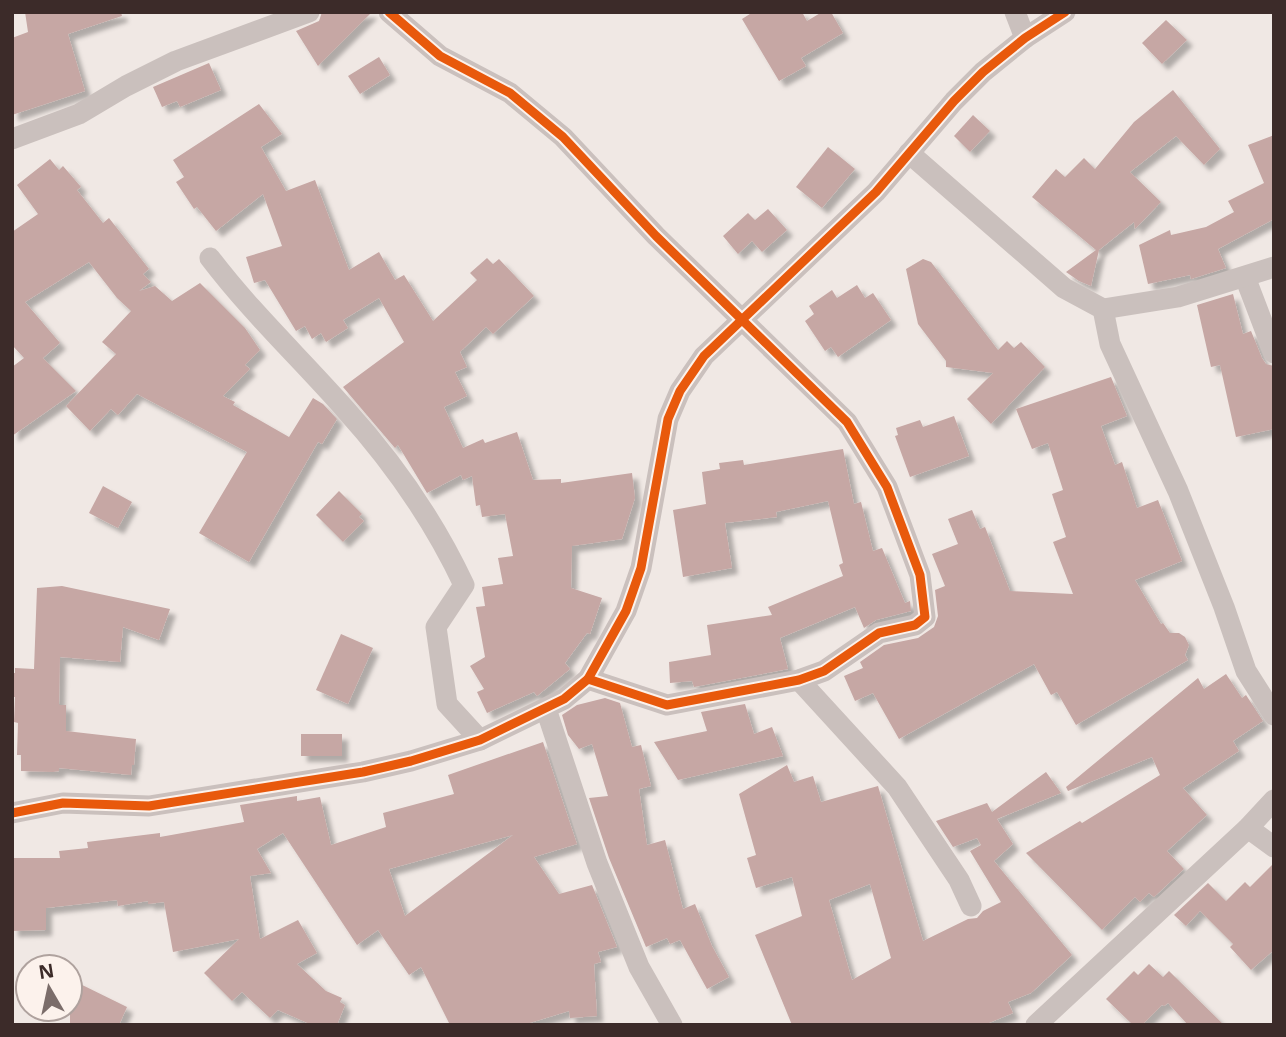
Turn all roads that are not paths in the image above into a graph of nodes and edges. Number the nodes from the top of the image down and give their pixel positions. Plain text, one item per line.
1 (309, 12) edge
2 (389, 12) edge
3 (1015, 12) edge
4 (1065, 12) edge
5 (1026, 38) junction
6 (12, 139) edge
7 (909, 153) junction
8 (210, 258) dead end
9 (1274, 267) edge
10 (1245, 277) junction
11 (1102, 309) junction
12 (741, 321) junction
13 (1274, 352) edge
14 (588, 680) junction
15 (799, 680) junction
16 (546, 709) junction
17 (1274, 715) edge
18 (480, 740) junction
19 (1274, 800) edge
20 (12, 813) edge
21 (1248, 828) junction
22 (1274, 847) edge
23 (971, 906) dead end
24 (672, 1025) edge
25 (1036, 1025) edge

1 - 6 street
2 - 12 street
3 - 5 street
4 - 5 street
5 - 7 street
7 - 11 street
7 - 12 street
8 - 18 street
9 - 10 street
10 - 11 street
10 - 13 street
11 - 17 street
12 - 14 street
12 - 15 street
14 - 15 street
14 - 16 street
15 - 23 street
16 - 18 street
16 - 24 street
18 - 20 street
19 - 21 street
21 - 22 street
21 - 25 street

